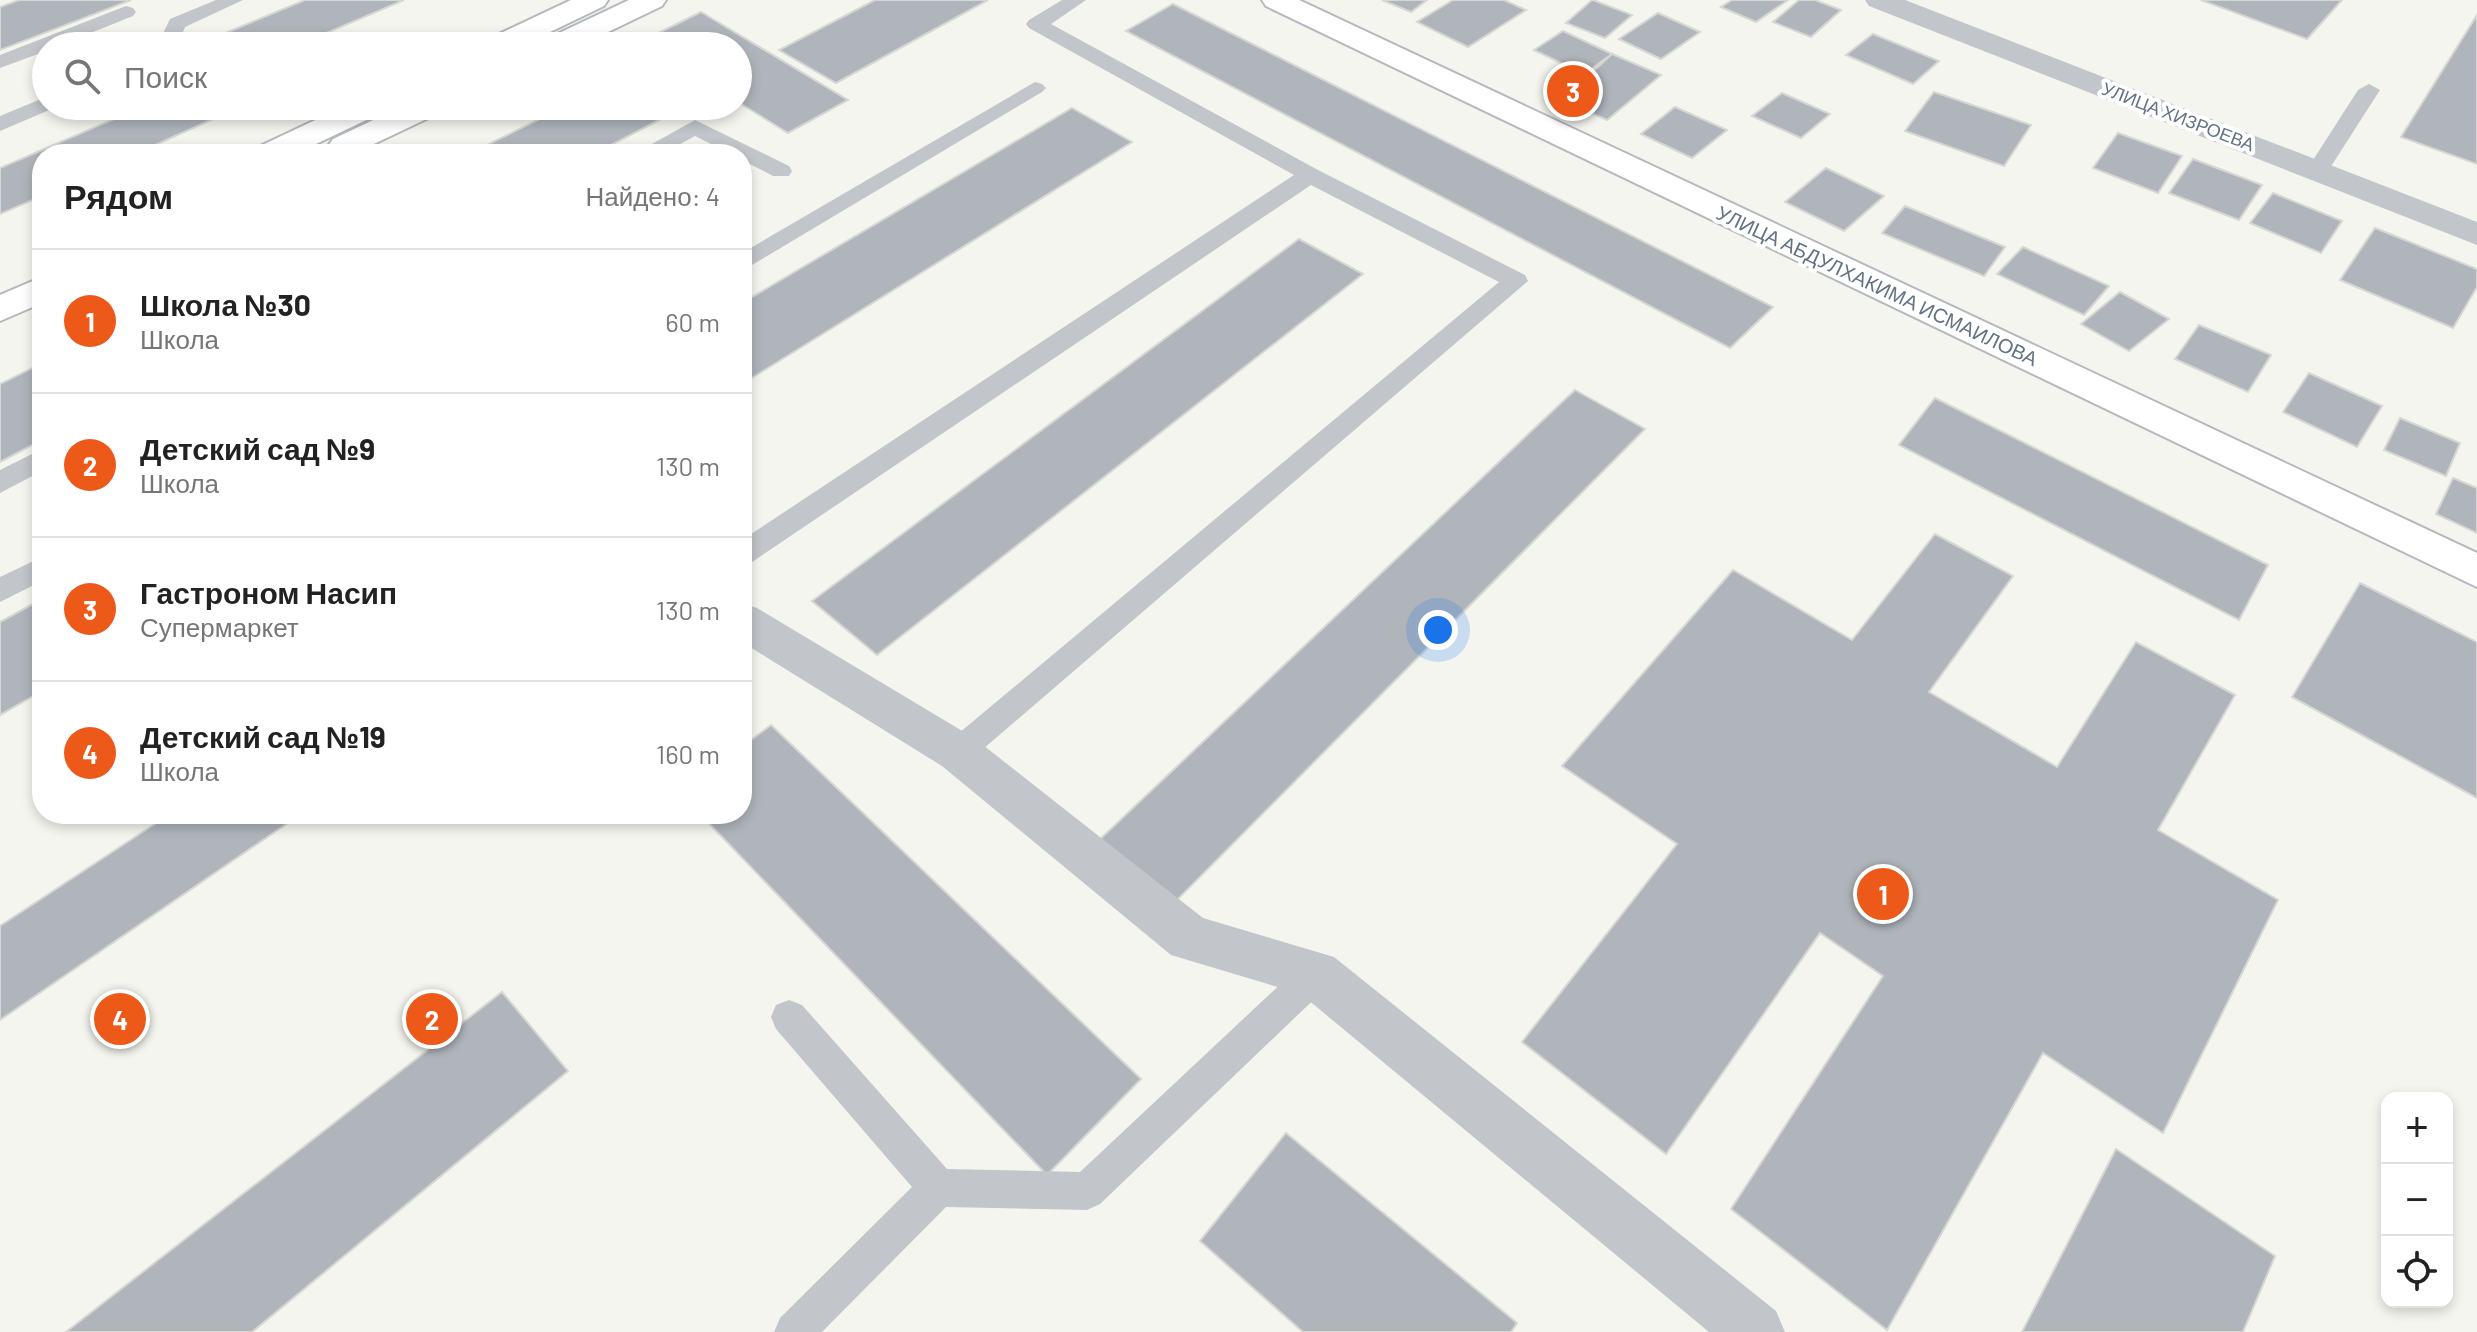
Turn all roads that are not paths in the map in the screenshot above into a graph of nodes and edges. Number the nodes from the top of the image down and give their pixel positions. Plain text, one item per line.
1 (233, 0) edge
2 (594, 0) edge
3 (652, 0) edge
4 (1076, 0) edge
5 (1276, 0) edge
6 (1879, 0) edge
7 (126, 12) dead end
8 (76, 32) edge
9 (173, 32) edge
10 (527, 32) edge
11 (585, 32) edge
12 (32, 49) edge
13 (0, 62) edge
14 (1035, 88) dead end
15 (2369, 90) dead end
16 (32, 109) edge
17 (341, 120) edge
18 (399, 120) edge
19 (0, 124) edge
20 (290, 144) edge
21 (348, 144) edge
22 (664, 144) edge
23 (728, 144) edge
24 (752, 156) edge
25 (781, 171) dead end
26 (2317, 171) junction
27 (1310, 175) junction
28 (2477, 234) edge
29 (752, 257) edge
30 (32, 264) edge
31 (0, 278) edge
32 (32, 294) edge
33 (0, 309) edge
34 (32, 465) edge
35 (0, 483) edge
36 (752, 547) edge
37 (2477, 571) edge
38 (32, 573) edge
39 (0, 591) edge
40 (752, 626) edge
41 (958, 752) junction
42 (1316, 974) junction
43 (789, 1017) dead end
44 (938, 1188) junction
45 (794, 1332) edge
46 (1755, 1332) edge

1 - 9 lane
2 - 10 main road
3 - 11 main road
4 - 27 lane
5 - 37 main road, УЛИЦА АБДУЛХАКИМА ИСМАИЛОВА
6 - 26 street, УЛИЦА ХИЗРОЕВА
7 - 8 lane
12 - 13 lane
14 - 29 lane
15 - 26 lane
16 - 19 lane
17 - 20 main road
18 - 21 main road
22 - 23 lane
24 - 25 lane
26 - 28 street, УЛИЦА ХИЗРОЕВА
27 - 36 lane
27 - 41 lane
30 - 31 main road
32 - 33 main road
34 - 35 lane
38 - 39 lane
40 - 41 street
41 - 42 street
42 - 44 lane
42 - 46 street
43 - 44 lane
44 - 45 lane

